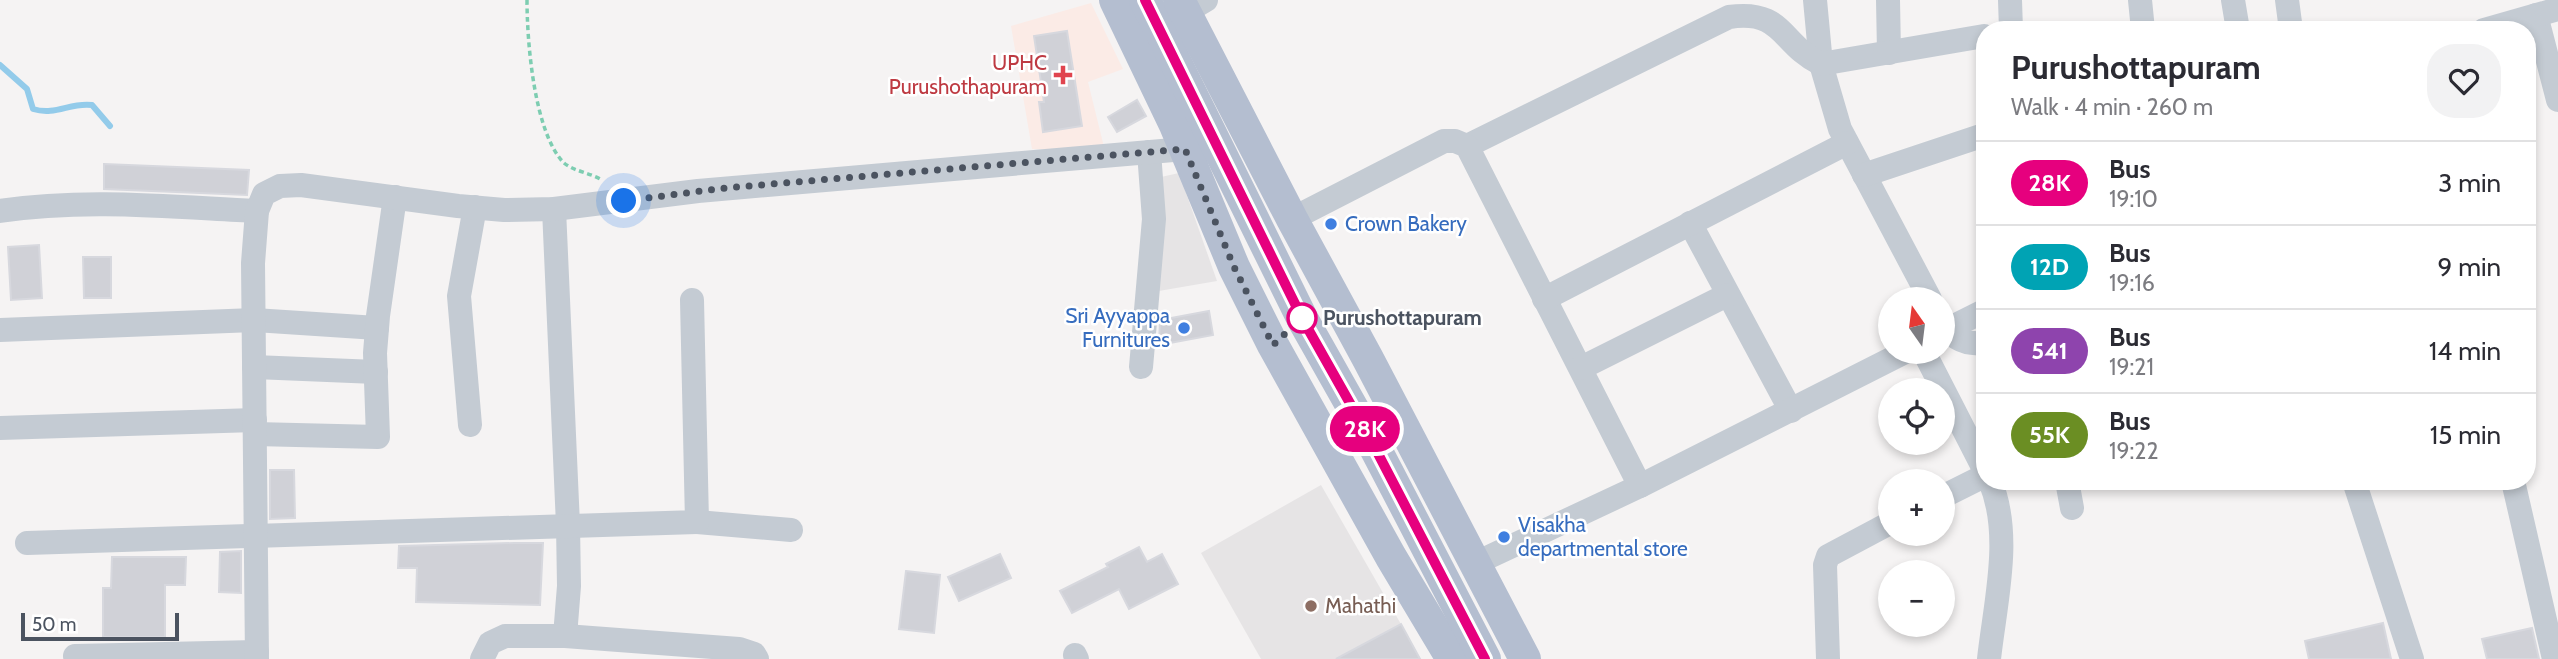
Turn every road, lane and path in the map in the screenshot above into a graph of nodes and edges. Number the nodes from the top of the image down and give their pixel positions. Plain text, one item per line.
1 (527, 0) edge
2 (1115, 0) edge
3 (1145, 0) edge
4 (1815, 0) edge
5 (1888, 0) edge
6 (2010, 0) edge
7 (2140, 0) edge
8 (2233, 0) edge
9 (2287, 0) edge
10 (1191, 4) edge
11 (2547, 12) edge
12 (2011, 21) edge
13 (2142, 21) edge
14 (2236, 21) edge
15 (2290, 21) edge
16 (2516, 21) edge
17 (1976, 37) edge
18 (1889, 53) junction
19 (1821, 64) junction
20 (2558, 100) edge
21 (1976, 138) edge
22 (1847, 143) junction
23 (1467, 146) junction
24 (1185, 149) junction
25 (1149, 152) junction
26 (1864, 175) junction
27 (395, 197) junction
28 (624, 201) junction
29 (475, 207) junction
30 (554, 209) junction
31 (0, 211) edge
32 (257, 211) junction
33 (1292, 219) junction
34 (1690, 223) junction
35 (1924, 287) edge
36 (1727, 295) junction
37 (1544, 299) junction
38 (692, 300) dead end
39 (1976, 314) edge
40 (254, 320) junction
41 (1955, 323) edge
42 (377, 328) junction
43 (0, 330) edge
44 (1955, 337) edge
45 (1976, 344) edge
46 (1882, 364) edge
47 (1930, 364) edge
48 (254, 367) junction
49 (1141, 367) dead end
50 (1581, 368) junction
51 (376, 372) junction
52 (1791, 411) junction
53 (470, 425) dead end
54 (255, 427) junction
55 (0, 428) edge
56 (1976, 453) edge
57 (1976, 480) edge
58 (1640, 486) junction
59 (1955, 490) edge
60 (1993, 490) edge
61 (2069, 490) edge
62 (2357, 490) edge
63 (2515, 490) edge
64 (2072, 508) dead end
65 (697, 522) junction
66 (568, 525) junction
67 (1878, 529) edge
68 (791, 530) dead end
69 (257, 534) junction
70 (27, 543) dead end
71 (1476, 563) junction
72 (1509, 629) junction
73 (565, 636) junction
74 (75, 656) dead end
75 (257, 656) edge
76 (1464, 656) edge
77 (482, 659) edge
78 (757, 659) edge
79 (1525, 659) edge
80 (1828, 659) edge
81 (1989, 659) edge
82 (2412, 659) edge
83 (2554, 659) edge

1 - 28 path
2 - 24 main road
3 - 76 main road
4 - 19 street
5 - 18 street
6 - 12 street
7 - 13 street
8 - 14 street
9 - 15 street
10 - 33 main road
11 - 16 street
11 - 20 street
17 - 18 street
18 - 19 street
19 - 22 street
19 - 23 street
21 - 26 street
22 - 26 street
22 - 34 street
23 - 33 street
23 - 37 street
24 - 25 street
24 - 76 main road
25 - 28 street
25 - 49 street
26 - 35 street
27 - 29 street
27 - 32 street
27 - 42 street
28 - 30 street
29 - 30 street
29 - 53 street
30 - 66 street
31 - 32 street
32 - 40 street
33 - 71 main road
34 - 36 street
34 - 37 street
36 - 50 street
36 - 52 street
37 - 50 street
38 - 65 street
39 - 41 street
40 - 42 street
40 - 43 street
40 - 48 street
42 - 51 street
44 - 45 street
46 - 52 street
47 - 56 street
48 - 51 street
48 - 54 street
50 - 58 street
51 - 54 street
52 - 58 street
54 - 55 street
54 - 69 street
57 - 59 street
58 - 71 street
60 - 81 street
61 - 64 street
62 - 82 street
63 - 83 street
65 - 66 street
65 - 68 street
66 - 69 street
66 - 73 street
67 - 80 street
69 - 70 street
69 - 75 street
71 - 72 main road
72 - 76 street
72 - 79 main road
73 - 77 street
73 - 78 street
74 - 75 street

